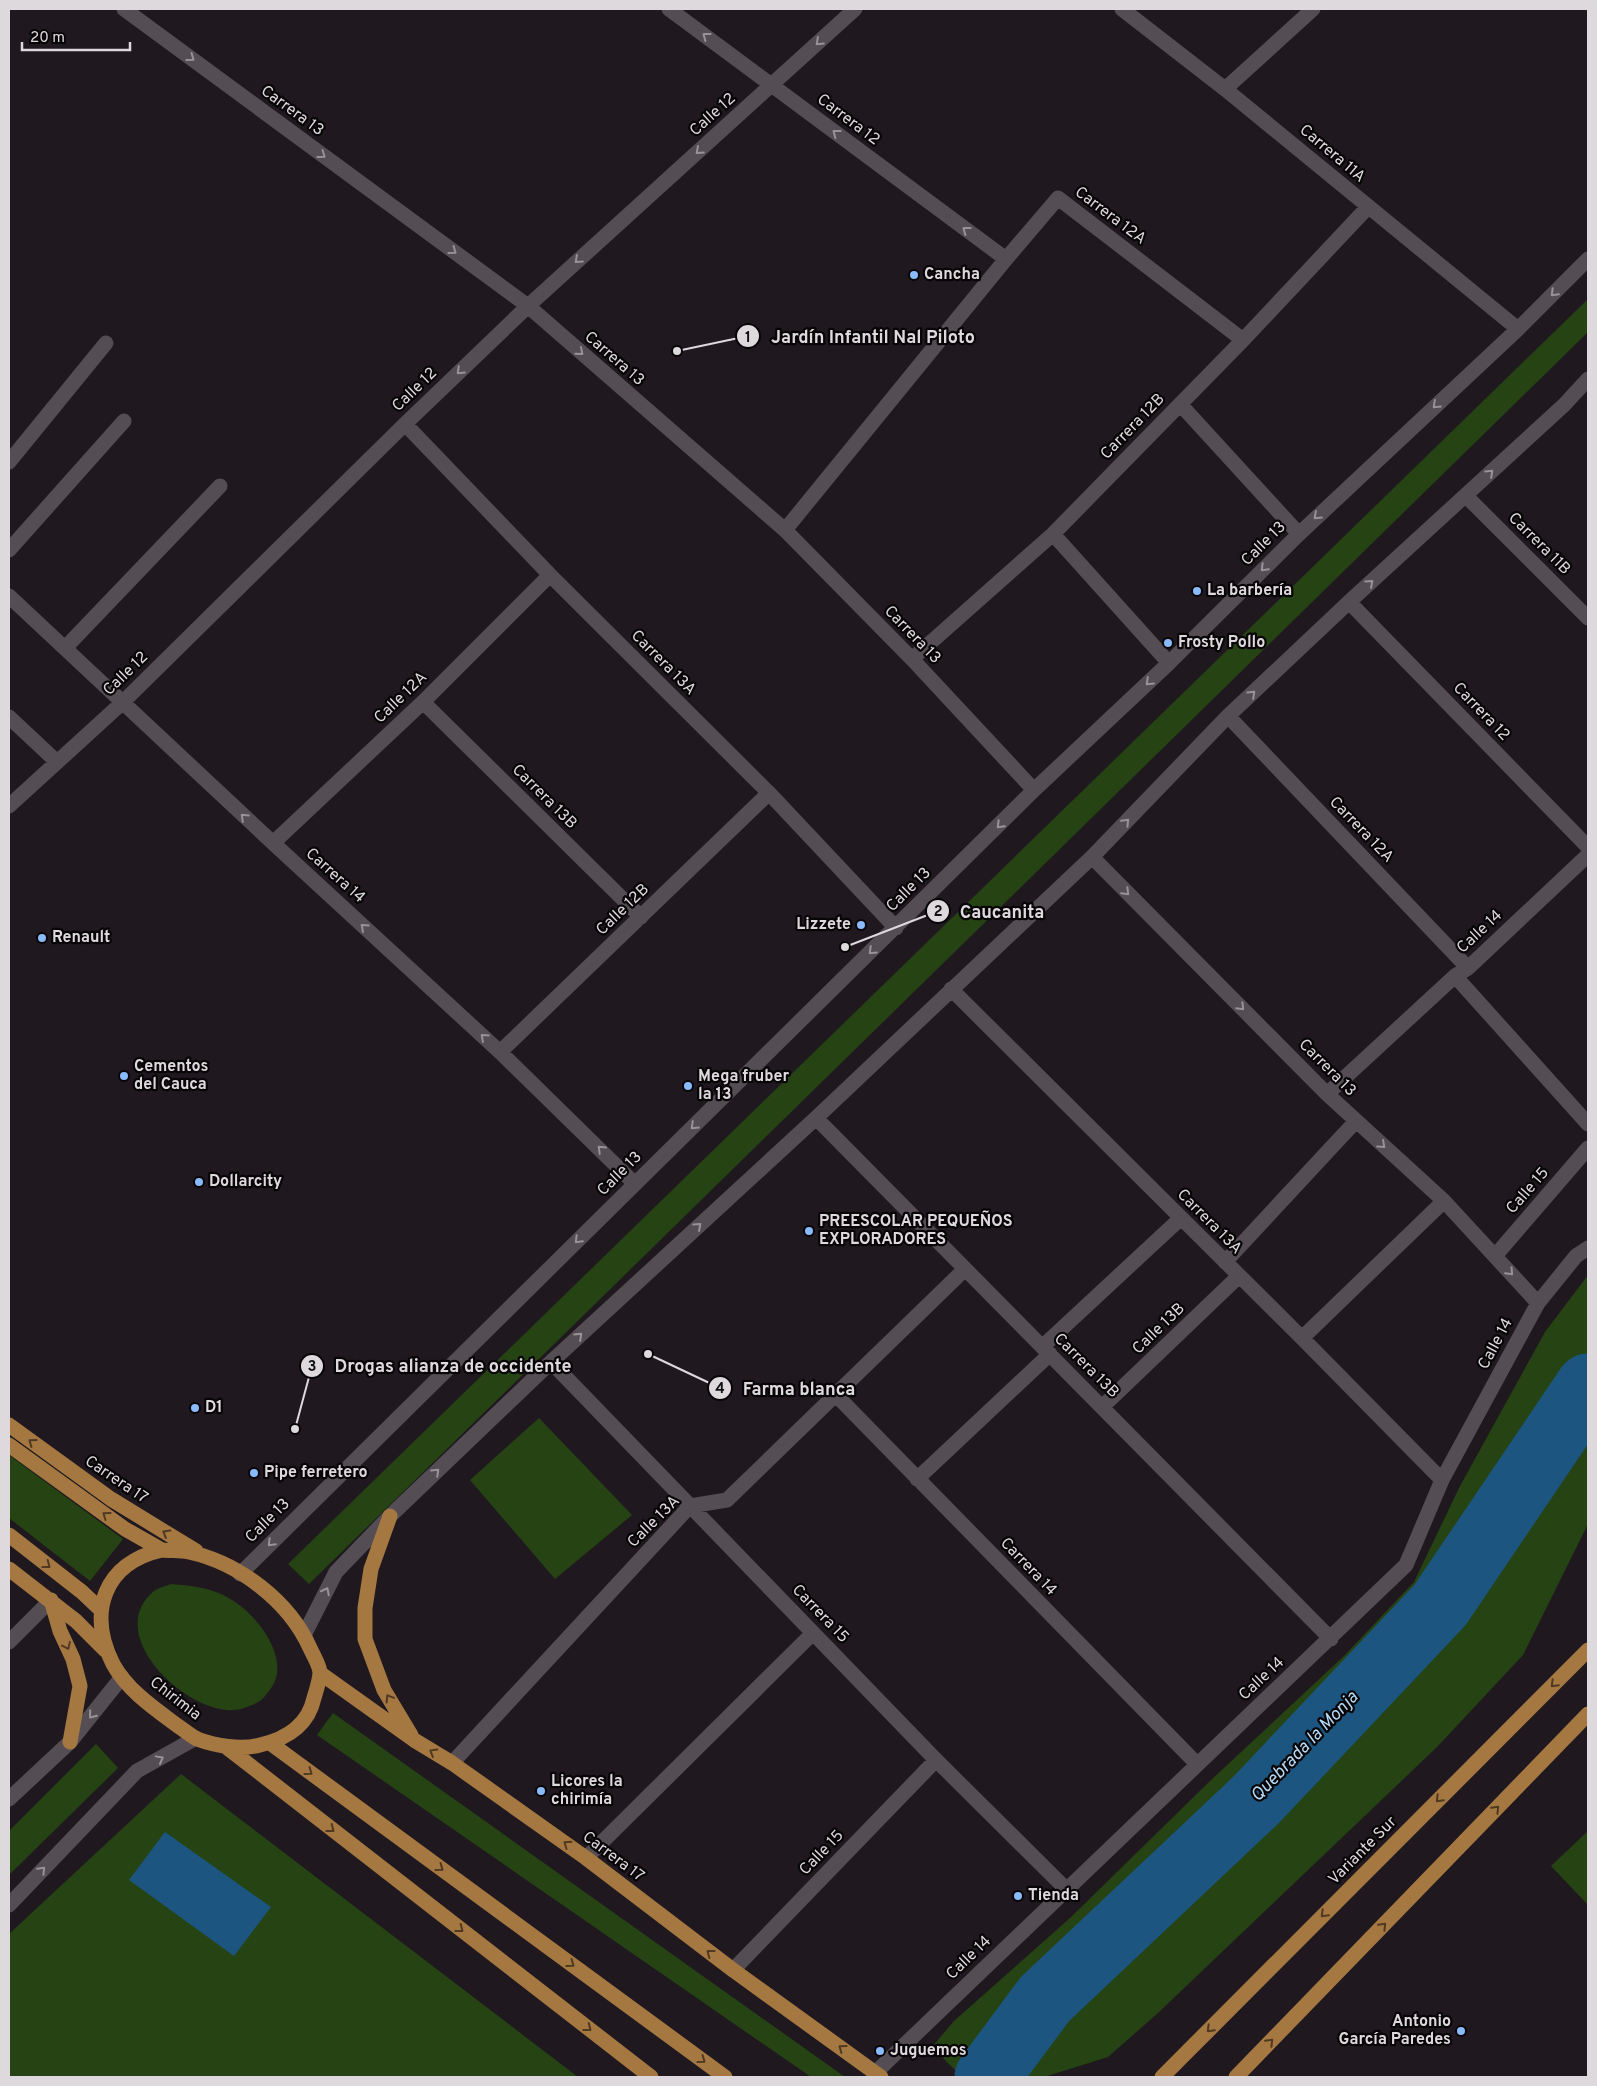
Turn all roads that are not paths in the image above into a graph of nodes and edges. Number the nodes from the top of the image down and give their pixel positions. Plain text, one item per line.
1 (124, 9) edge
2 (669, 9) edge
3 (855, 9) edge
4 (1122, 9) edge
5 (1313, 9) edge
6 (771, 85) junction
7 (1226, 89) junction
8 (1368, 207) junction
9 (1006, 259) junction
10 (1588, 259) edge
11 (528, 306) junction
12 (1518, 328) junction
13 (1243, 340) junction
14 (106, 343) dead end
15 (1588, 380) edge
16 (1180, 404) junction
17 (124, 421) dead end
18 (405, 424) junction
19 (9, 462) edge
20 (220, 486) dead end
21 (1466, 496) junction
22 (785, 530) junction
23 (1054, 534) junction
24 (1299, 534) junction
25 (9, 550) edge
26 (550, 575) junction
27 (9, 596) edge
28 (1350, 602) junction
29 (1588, 618) edge
30 (65, 648) junction
31 (912, 659) junction
32 (1169, 663) junction
33 (123, 702) junction
34 (424, 702) junction
35 (1228, 716) junction
36 (9, 717) edge
37 (57, 762) junction
38 (1034, 790) junction
39 (769, 794) junction
40 (9, 806) edge
41 (273, 843) junction
42 (1587, 856) edge
43 (1092, 857) junction
44 (641, 917) junction
45 (896, 928) junction
46 (1468, 968) junction
47 (1455, 976) junction
48 (951, 989) junction
49 (500, 1052) junction
50 (1327, 1094) junction
51 (816, 1118) junction
52 (1356, 1121) junction
53 (1588, 1124) edge
54 (1588, 1148) edge
55 (636, 1184) junction
56 (1444, 1201) junction
57 (1181, 1218) junction
58 (1588, 1248) edge
59 (1495, 1256) junction
60 (1225, 1262) junction
61 (965, 1269) junction
62 (1239, 1276) junction
63 (1538, 1302) junction
64 (1302, 1338) junction
65 (1046, 1350) junction
66 (551, 1362) junction
67 (835, 1394) junction
68 (1102, 1407) junction
69 (9, 1425) edge
70 (9, 1445) edge
71 (917, 1479) junction
72 (1442, 1480) junction
73 (690, 1506) junction
74 (390, 1516) junction
75 (9, 1535) edge
76 (162, 1550) junction
77 (208, 1558) junction
78 (9, 1569) edge
79 (240, 1574) junction
80 (51, 1600) junction
81 (101, 1610) junction
82 (813, 1633) junction
83 (304, 1635) junction
84 (1331, 1639) junction
85 (9, 1642) edge
86 (1588, 1650) edge
87 (111, 1656) junction
88 (320, 1673) junction
89 (122, 1677) junction
90 (1588, 1714) edge
91 (196, 1738) junction
92 (414, 1740) junction
93 (70, 1742) junction
94 (270, 1743) junction
95 (224, 1745) junction
96 (936, 1760) junction
97 (452, 1763) junction
98 (1197, 1764) junction
99 (9, 1799) edge
100 (586, 1858) junction
101 (1066, 1889) junction
102 (9, 1905) edge
103 (733, 1970) junction
104 (878, 2075) edge
105 (651, 2077) edge
106 (725, 2077) edge
107 (1162, 2077) edge
108 (1236, 2077) edge

1 -> 11 street, Carrera 13
6 -> 2 street, Carrera 12
3 -> 6 street, Calle 12
4 - 7 street, Carrera 11A
5 - 7 street
9 -> 6 street, Carrera 12
6 -> 11 street, Calle 12
7 - 8 street, Carrera 11A
8 - 12 street, Carrera 11A
8 - 13 street, Carrera 12B
9 - 13 street, Carrera 12A
9 - 22 street, Carrera 12A
10 -> 12 street, Calle 13
11 -> 18 street, Calle 12
11 -> 22 street, Carrera 13
12 -> 24 street, Calle 13
13 - 16 street, Carrera 12B
14 - 19 street
21 -> 15 street
16 - 23 street, Carrera 12B
16 - 24 street
17 - 25 street
18 - 26 street, Carrera 13A
18 - 33 street, Calle 12
20 - 30 street
28 -> 21 street
21 - 29 street, Carrera 11B
22 - 31 street, Carrera 13
23 - 31 street, Carrera 12B
23 - 32 street
24 -> 32 street, Calle 13
26 - 34 street, Calle 12A
26 - 39 street, Carrera 13A
27 - 30 street, Carrera 14
35 -> 28 street
28 - 42 street, Carrera 12
30 - 33 street, Carrera 14
31 - 38 street, Carrera 13
32 -> 38 street, Calle 13
33 - 37 street, Calle 12
41 -> 33 street, Carrera 14
34 - 41 street, Calle 12A
34 - 44 street, Carrera 13B
43 -> 35 street
35 - 46 street, Carrera 12A
36 - 37 street
37 - 40 street, Calle 12
38 -> 45 street, Calle 13
39 - 44 street, Calle 12B
39 - 45 street, Carrera 13A
49 -> 41 street, Carrera 14
42 - 46 street, Calle 14
43 - 48 street
43 -> 50 street, Carrera 13
44 - 49 street, Calle 12B
45 -> 55 street, Calle 13
46 - 47 street, Calle 14
47 - 50 street, Calle 14
47 - 53 street
48 - 51 street
48 - 57 street, Carrera 13A
55 -> 49 street, Carrera 14
50 - 52 street, Carrera 13
51 - 61 street, Carrera 13B
66 -> 51 street
52 -> 56 street, Carrera 13
52 - 60 street
54 - 59 street, Calle 15
55 -> 79 street, Calle 13
56 - 59 street, Carrera 13
56 - 64 street
57 - 60 street, Carrera 13A
57 - 65 street
58 - 63 street, Calle 14
59 -> 63 street, Carrera 13
60 - 62 street, Carrera 13A
61 - 65 street, Carrera 13B
61 - 67 street, Calle 13A
62 - 64 street, Carrera 13A
62 - 68 street, Calle 13B
63 - 72 street, Calle 14
64 - 72 street, Carrera 13A
65 - 68 street, Carrera 13B
65 - 71 street
66 - 73 street, Carrera 15
74 -> 66 street
67 - 71 street, Carrera 14
67 - 73 street, Calle 13A
68 - 84 street, Carrera 13B
77 -> 69 main road, Carrera 17
76 -> 70 main road, Carrera 17
71 - 98 street, Carrera 14
72 - 84 street, Calle 14
73 - 82 street, Carrera 15
73 - 97 street, Calle 13A
83 -> 74 street
92 -> 74 main road
75 -> 81 main road
76 - 77 main road, Chirimia
76 - 81 main road, Chirimia
77 - 79 main road, Chirimia
78 - 80 main road
79 - 83 main road, Chirimia
80 - 85 street
80 - 87 main road
80 -> 93 main road
81 - 87 main road, Chirimia
82 - 96 street, Carrera 15
82 - 100 street
83 - 88 main road, Chirimia
84 - 98 street, Calle 14
86 -> 107 main road, Variante Sur
87 - 89 main road, Chirimia
88 - 92 main road, Carrera 17
88 - 94 main road, Chirimia
89 - 91 main road, Chirimia
89 -> 93 street
108 -> 90 main road
91 - 95 main road, Chirimia
102 -> 91 street
97 -> 92 main road, Carrera 17
93 - 99 street
94 - 95 main road, Chirimia
94 -> 106 main road
95 -> 105 main road
96 - 101 street, Carrera 15
96 - 103 street, Calle 15
100 -> 97 main road, Carrera 17
98 - 101 street, Calle 14
103 -> 100 main road, Carrera 17
101 - 104 street, Calle 14
104 -> 103 main road, Carrera 17

